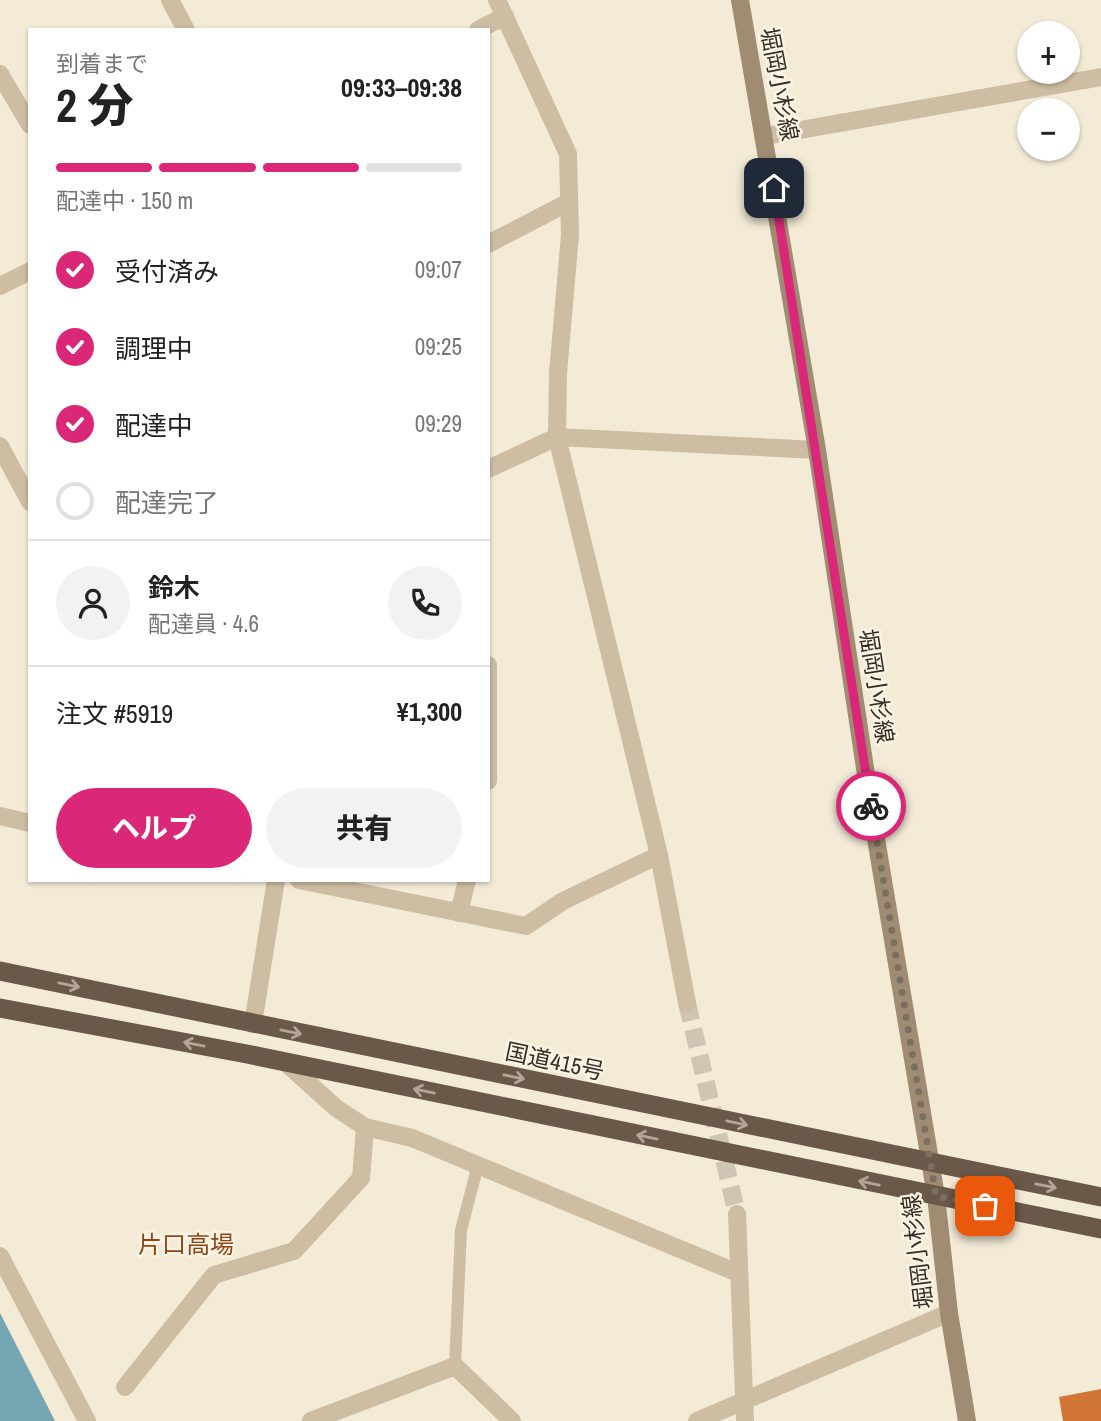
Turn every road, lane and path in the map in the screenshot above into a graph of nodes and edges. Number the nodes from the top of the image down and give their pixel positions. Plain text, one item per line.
1 (170, 0) edge
2 (740, 0) edge
3 (501, 8) edge
4 (185, 28) edge
5 (480, 28) edge
6 (0, 74) edge
7 (1101, 77) edge
8 (28, 122) edge
9 (766, 136) junction
10 (569, 202) junction
11 (490, 243) edge
12 (28, 272) edge
13 (0, 286) edge
14 (557, 437) junction
15 (0, 446) edge
16 (817, 450) junction
17 (490, 468) edge
18 (28, 498) edge
19 (0, 816) edge
20 (28, 823) edge
21 (659, 855) junction
22 (276, 882) edge
23 (309, 882) edge
24 (467, 882) edge
25 (459, 913) junction
26 (1, 971) edge
27 (687, 1003) tunnel mouth
28 (0, 1008) edge
29 (253, 1024) junction
30 (285, 1062) junction
31 (365, 1127) junction
32 (931, 1163) junction
33 (478, 1166) junction
34 (936, 1196) junction
35 (1101, 1197) edge
36 (737, 1214) tunnel mouth
37 (1101, 1229) edge
38 (0, 1256) edge
39 (738, 1273) junction
40 (949, 1313) junction
41 (455, 1366) junction
42 (125, 1387) dead end
43 (743, 1401) junction
44 (87, 1421) edge
45 (311, 1421) edge
46 (512, 1421) edge
47 (697, 1421) edge
48 (745, 1421) edge
49 (967, 1421) edge

1 - 4 street
2 - 9 main road, 堀岡小杉線
3 - 5 street
3 - 10 street
6 - 8 street
7 - 9 street
9 - 16 main road, 堀岡小杉線
10 - 11 street
10 - 14 street
12 - 13 street
14 - 16 street
14 - 17 street
14 - 21 street
15 - 18 street
16 - 32 main road, 堀岡小杉線
19 - 20 street
21 - 25 street
21 - 27 street
22 - 29 street
23 - 25 street
24 - 25 street
26 -> 29 highway, 国道415号
30 -> 28 highway
29 -> 32 highway, 国道415号
30 - 31 street
34 -> 30 highway
31 - 33 street
31 - 42 street
32 - 34 main road, 堀岡小杉線
32 -> 35 highway, 国道415号
33 - 39 street
33 - 41 lane
34 - 37 highway
34 - 40 main road, 堀岡小杉線
36 - 39 street
38 - 44 street
39 - 43 street
40 - 43 street
40 - 49 main road, 堀岡小杉線
41 - 45 street
41 - 46 street
43 - 47 street
43 - 48 street

